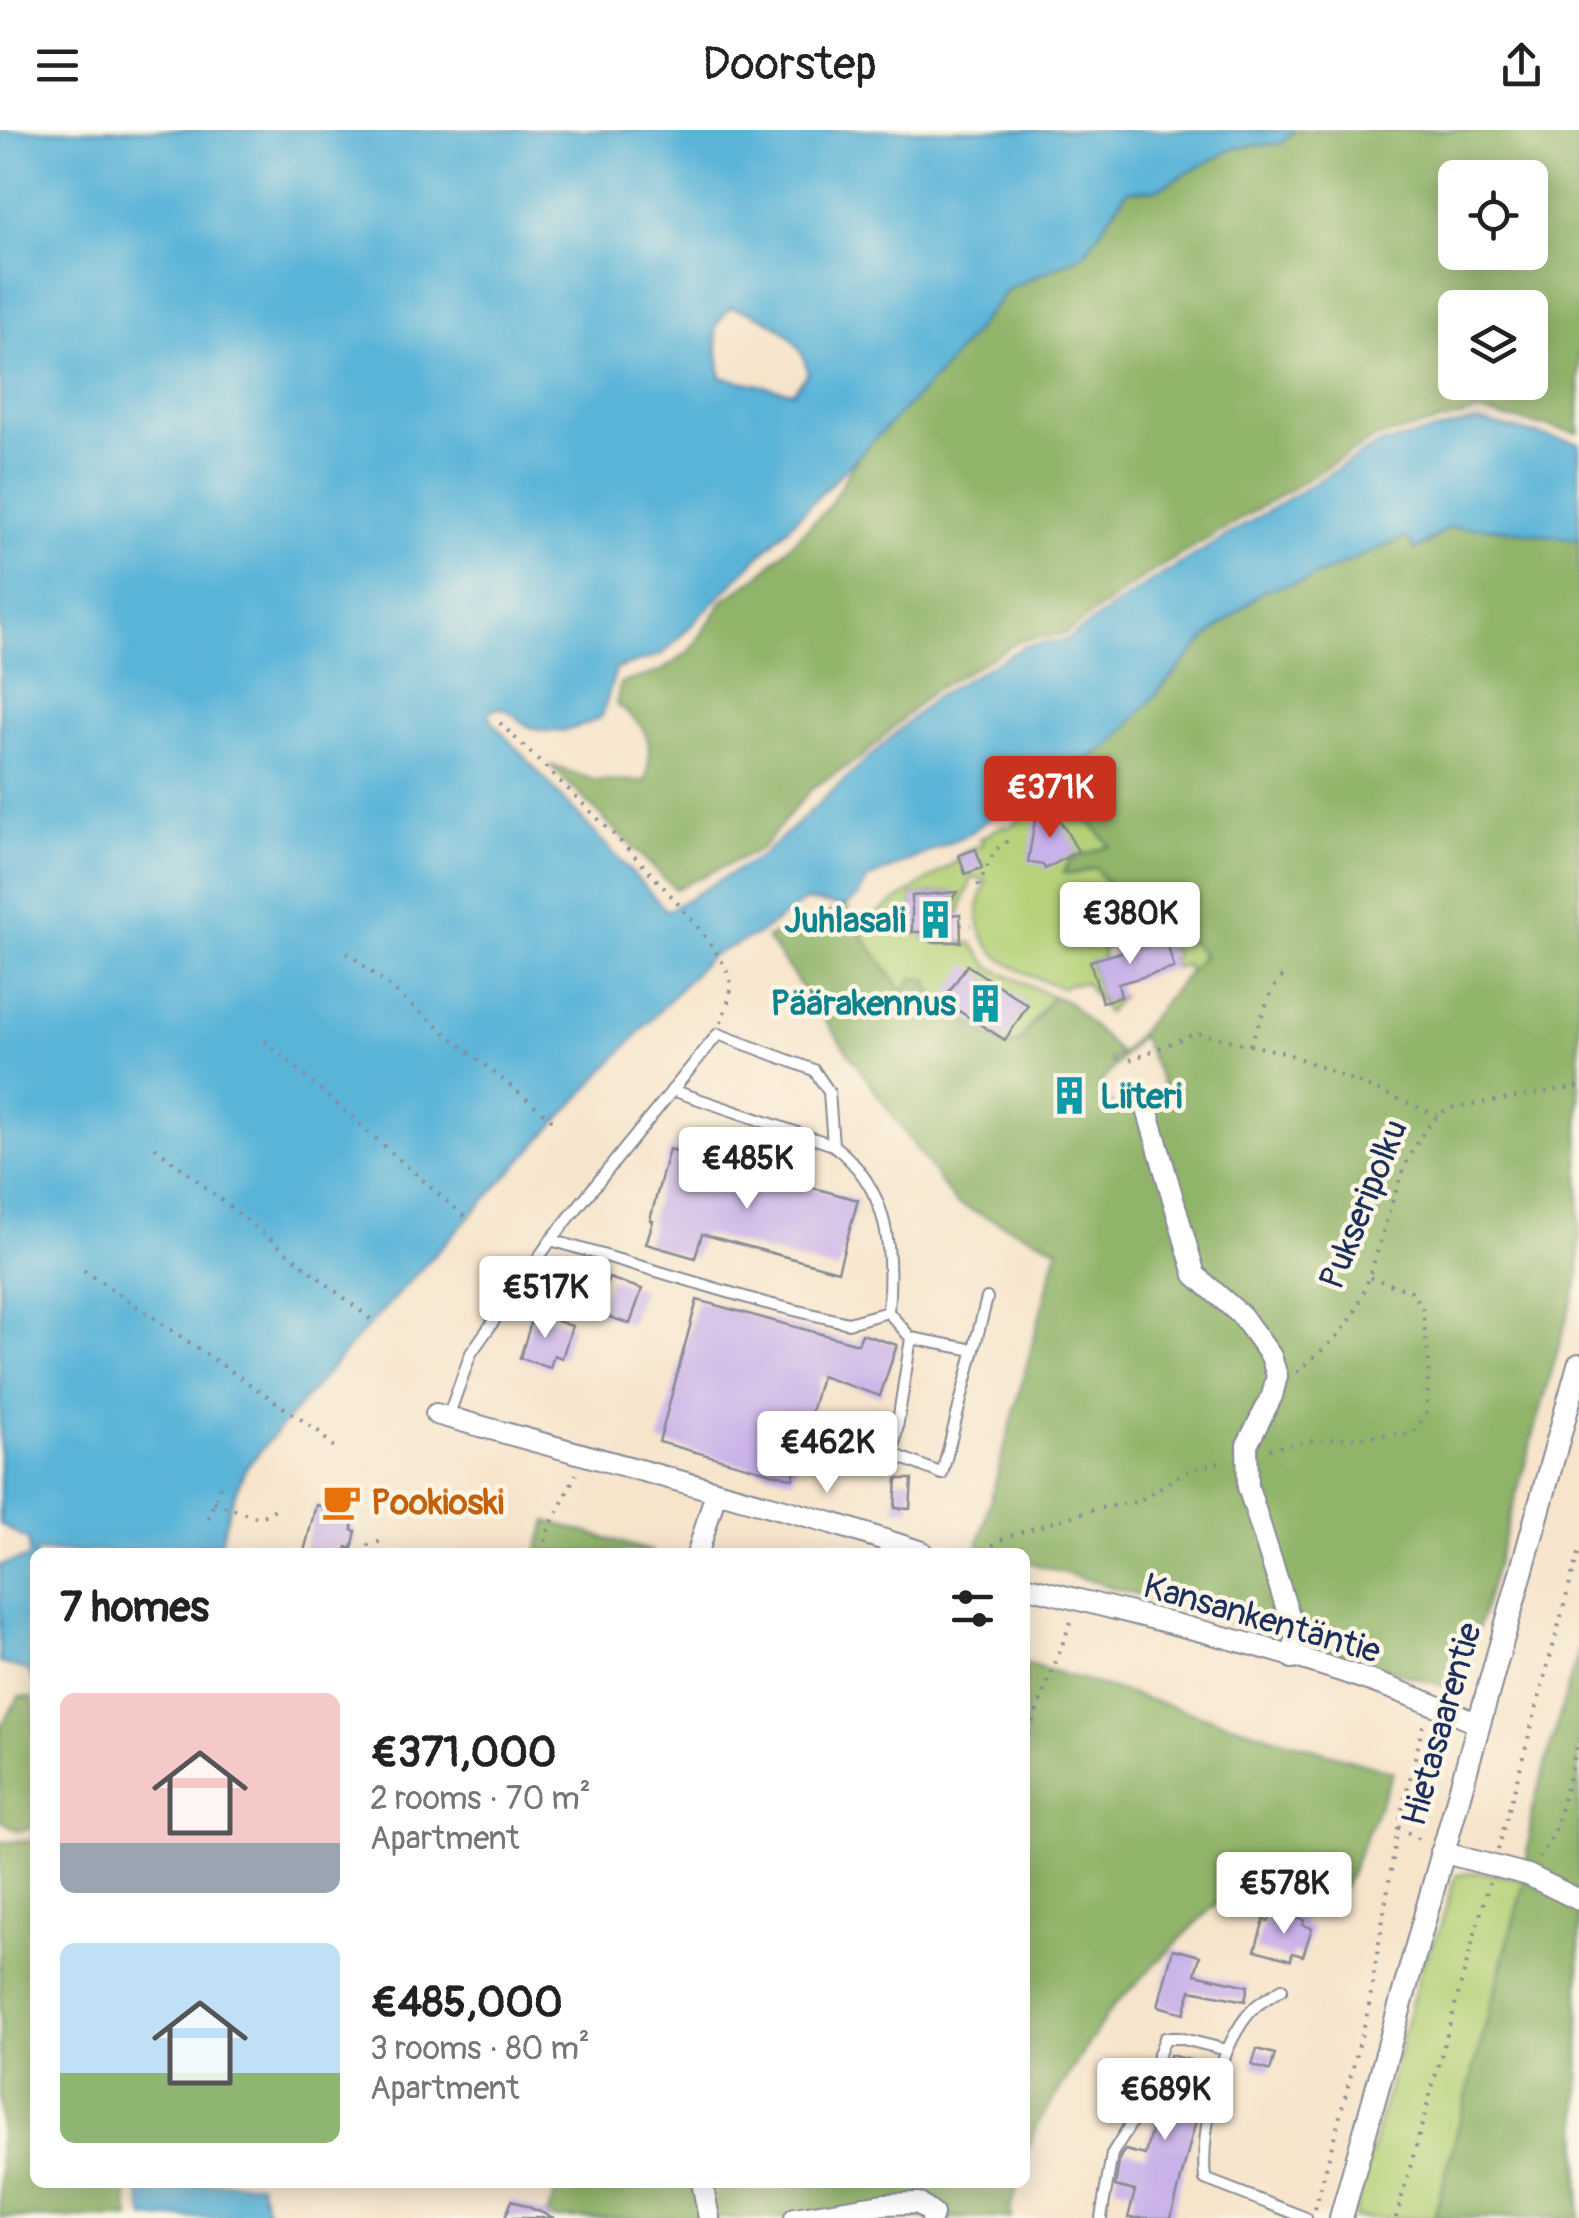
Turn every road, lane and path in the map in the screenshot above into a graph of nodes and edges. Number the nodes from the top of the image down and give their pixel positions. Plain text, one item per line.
1 (500, 723) dead end
2 (1014, 837) dead end
3 (978, 886) dead end
4 (960, 925) dead end
5 (970, 925) dead end
6 (346, 952) dead end
7 (1287, 971) dead end
8 (718, 1034) junction
9 (265, 1041) dead end
10 (1250, 1045) junction
11 (1130, 1060) dead end
12 (1579, 1086) edge
13 (672, 1090) junction
14 (1145, 1102) dead end
15 (1436, 1115) junction
16 (556, 1123) dead end
17 (833, 1145) junction
18 (155, 1147) dead end
19 (467, 1219) dead end
20 (550, 1240) junction
21 (84, 1270) dead end
22 (1368, 1277) junction
23 (987, 1298) dead end
24 (888, 1312) junction
25 (373, 1321) dead end
26 (911, 1338) junction
27 (974, 1350) junction
28 (1579, 1365) edge
29 (1298, 1372) dead end
30 (442, 1416) joint
31 (826, 1438) dead end
32 (1247, 1445) junction
33 (335, 1449) dead end
34 (893, 1454) junction
35 (585, 1457) junction
36 (221, 1484) dead end
37 (716, 1492) junction
38 (214, 1502) junction
39 (279, 1507) dead end
40 (208, 1518) dead end
41 (386, 1540) dead end
42 (364, 1548) edge
43 (544, 1548) edge
44 (699, 1548) edge
45 (910, 1548) edge
46 (989, 1548) edge
47 (1030, 1587) edge
48 (1079, 1600) junction
49 (1292, 1658) junction
50 (1429, 1701) junction
51 (1478, 1724) junction
52 (1030, 1729) edge
53 (1579, 1738) edge
54 (1398, 1827) junction
55 (1441, 1852) junction
56 (1528, 1875) junction
57 (1579, 1900) edge
58 (1282, 1989) dead end
59 (1227, 2050) junction
60 (703, 2188) edge
61 (709, 2218) edge
62 (796, 2218) edge
63 (932, 2218) edge
64 (1101, 2218) edge
65 (1309, 2218) edge
66 (1341, 2218) edge

1 - 8 path
2 - 3 path
4 - 5 path
6 - 16 path
7 - 10 path
8 - 13 lane
8 - 17 lane
9 - 19 path
10 - 11 path
10 - 15 path
12 - 15 path, Pukseripolku
13 - 17 lane
13 - 20 lane
14 - 32 street
15 - 22 path, Pukseripolku
17 - 24 lane
18 - 25 path
20 - 24 lane
20 - 30 lane
21 - 33 path
22 - 29 path, Pukseripolku
22 - 32 path
23 - 27 lane
24 - 26 lane
26 - 27 lane
26 - 34 lane
27 - 34 lane
28 - 51 street, Hietasaarentie
30 - 35 street
31 - 34 lane
32 - 46 path
32 - 49 street
35 - 37 street
35 - 43 path
36 - 38 path
37 - 44 street
37 - 45 street
38 - 39 path
38 - 40 path
41 - 42 path
47 - 48 street, Kansankentäntie
48 - 49 street, Kansankentäntie
48 - 52 path
49 - 50 street, Kansankentäntie
50 - 51 street, Kansankentäntie
50 - 54 path
51 - 55 street, Hietasaarentie
53 - 56 path
54 - 55 path
54 - 65 path
55 - 56 street
55 - 66 street, Hietasaarentie
56 - 57 street
58 - 59 lane
59 - 64 lane
59 - 65 lane
60 - 61 street
62 - 63 street

